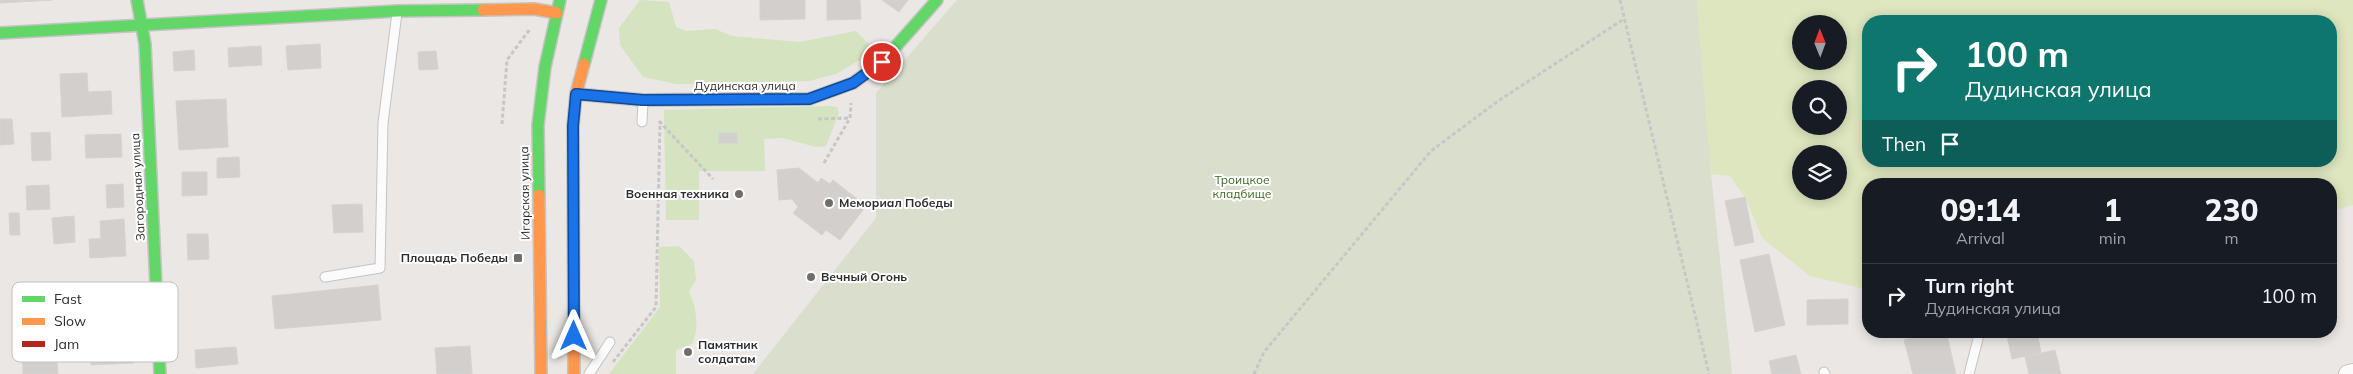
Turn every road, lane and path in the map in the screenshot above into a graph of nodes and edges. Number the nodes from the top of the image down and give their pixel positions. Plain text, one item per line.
1 (137, 0) edge
2 (560, 0) edge
3 (601, 0) edge
4 (937, 0) edge
5 (1620, 0) edge
6 (400, 5) edge
7 (557, 13) junction
8 (1624, 19) junction
9 (141, 25) junction
10 (0, 33) edge
11 (853, 83) junction
12 (576, 94) junction
13 (643, 100) junction
14 (850, 118) junction
15 (812, 119) dead end
16 (669, 120) dead end
17 (659, 121) junction
18 (642, 122) dead end
19 (824, 163) dead end
20 (713, 179) dead end
21 (325, 277) dead end
22 (156, 282) edge
23 (1978, 338) edge
24 (610, 342) dead end
25 (610, 366) dead end
26 (2353, 372) edge
27 (541, 374) edge
28 (574, 374) edge
29 (590, 374) edge
30 (1254, 374) edge
31 (1709, 374) edge
32 (1970, 374) edge
33 (2348, 374) edge

1 - 9 street, Загородная улица
2 - 7 street, Игарская улица
3 - 12 street
4 - 11 street, Дудинская улица
5 - 8 path
6 - 7 street
6 - 9 street
6 - 21 lane
7 - 27 street, Игарская улица
8 - 30 path
8 - 31 path
9 - 10 street
9 - 22 street, Загородная улица
11 - 13 street, Дудинская улица
11 - 14 path
12 - 13 street, Дудинская улица
12 - 28 street
13 - 18 lane
14 - 15 path
14 - 19 path
16 - 17 path
17 - 20 path
17 - 25 path
23 - 32 lane
24 - 29 lane
26 - 33 street

